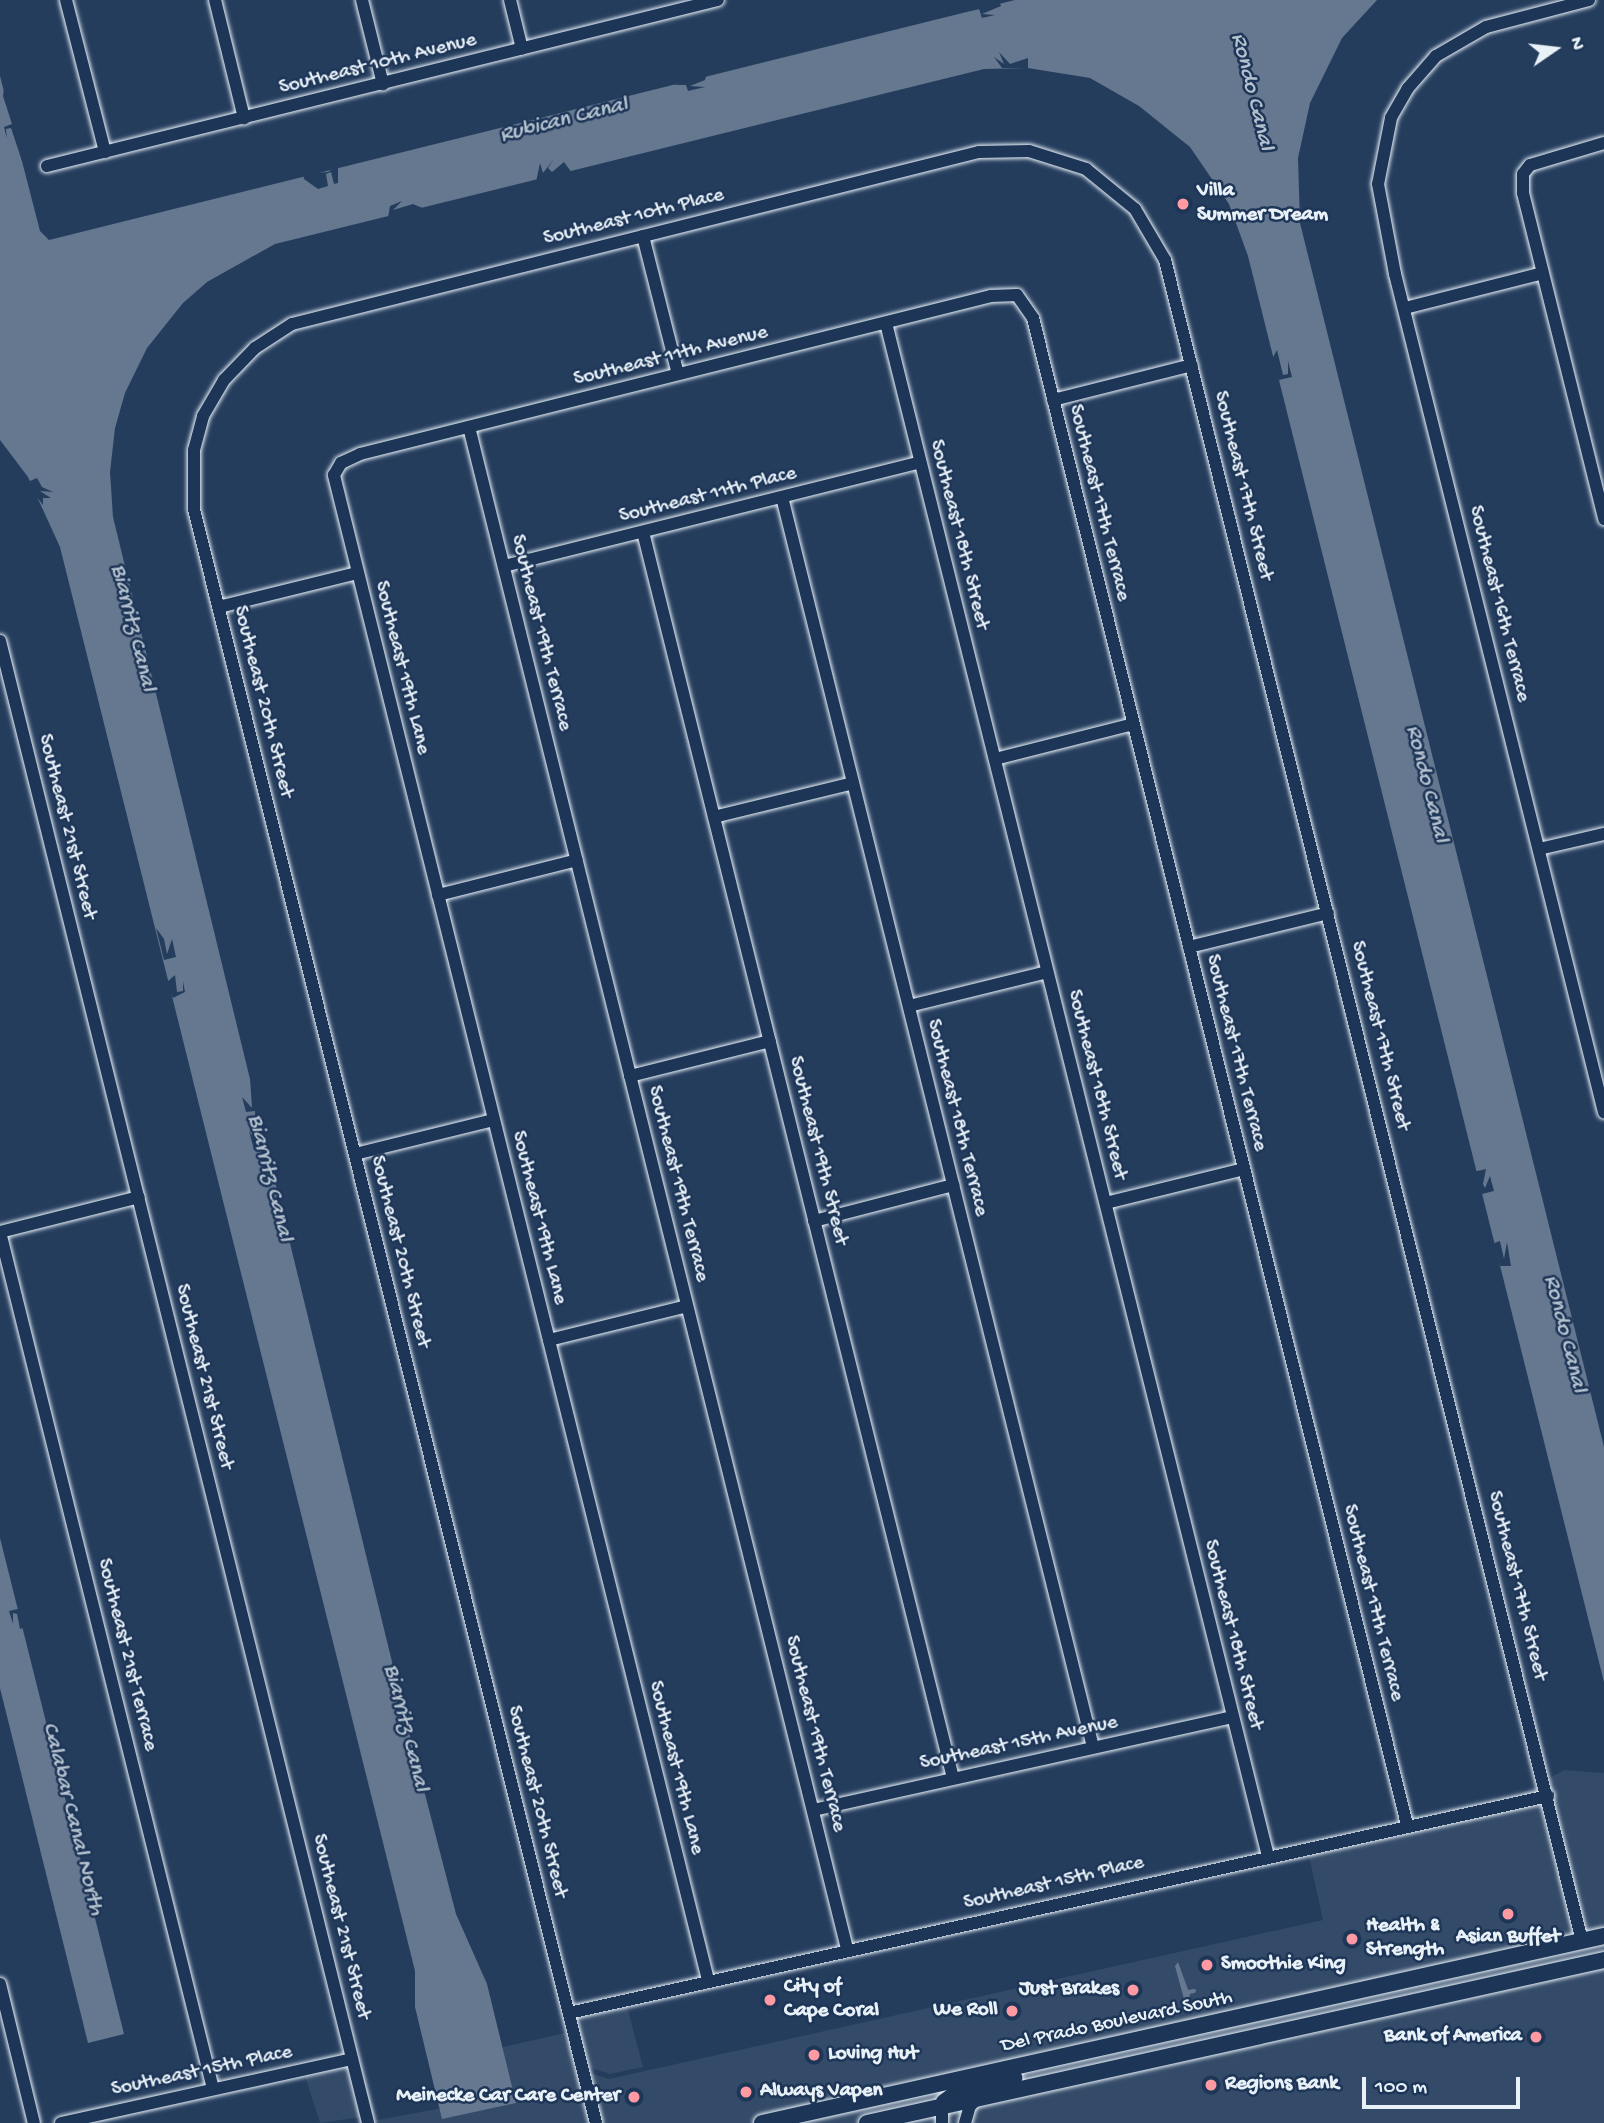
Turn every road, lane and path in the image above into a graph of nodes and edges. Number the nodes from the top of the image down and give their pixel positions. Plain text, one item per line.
1 (66, 0) edge
2 (215, 0) edge
3 (362, 0) edge
4 (510, 0) edge
5 (657, 0) edge
6 (718, 0) edge
7 (1589, 0) edge
8 (661, 14) junction
9 (522, 49) junction
10 (383, 84) junction
11 (244, 118) junction
12 (1604, 143) edge
13 (104, 152) junction
14 (47, 166) dead end
15 (1086, 169) joint
16 (643, 236) junction
17 (1543, 273) junction
18 (1017, 295) joint
19 (1405, 308) junction
20 (886, 323) junction
21 (1192, 365) junction
22 (678, 374) junction
23 (216, 391) joint
24 (1054, 400) junction
25 (469, 427) junction
26 (920, 462) junction
27 (338, 466) joint
28 (782, 497) junction
29 (1604, 519) edge
30 (643, 532) junction
31 (504, 566) junction
32 (357, 573) junction
33 (219, 607) junction
34 (0, 640) edge
35 (2, 656) edge
36 (1133, 724) junction
37 (995, 759) junction
38 (853, 783) junction
39 (714, 817) junction
40 (1604, 834) edge
41 (1539, 849) junction
42 (577, 860) junction
43 (438, 895) junction
44 (1328, 913) junction
45 (1189, 947) junction
46 (1047, 972) junction
47 (909, 1006) junction
48 (770, 1041) junction
49 (630, 1076) junction
50 (1604, 1112) edge
51 (494, 1120) junction
52 (355, 1154) junction
53 (1244, 1169) junction
54 (953, 1185) junction
55 (139, 1197) junction
56 (1106, 1203) junction
57 (814, 1221) junction
58 (0, 1232) edge
59 (687, 1306) junction
60 (549, 1340) junction
61 (1233, 1717) junction
62 (1093, 1748) junction
63 (953, 1778) junction
64 (1548, 1796) junction
65 (813, 1810) junction
66 (1407, 1825) junction
67 (1268, 1856) junction
68 (1604, 1936) edge
69 (1582, 1941) junction
70 (847, 1949) junction
71 (1604, 1949) edge
72 (1597, 1961) edge
73 (708, 1980) junction
74 (1, 1988) edge
75 (1457, 1992) junction
76 (569, 2013) junction
77 (1087, 2050) junction
78 (352, 2059) junction
79 (213, 2089) junction
80 (978, 2098) junction
81 (942, 2106) junction
82 (34, 2123) edge
83 (61, 2123) edge
84 (368, 2123) edge
85 (596, 2123) edge
86 (762, 2123) edge
87 (867, 2123) edge
88 (942, 2123) edge
89 (965, 2123) edge

1 - 13 street
2 - 11 street
3 - 10 street
4 - 9 street
5 - 8 street
6 - 8 street, Southeast 10th Avenue
7 - 19 street, Southeast 16th Terrace
8 - 9 street, Southeast 10th Avenue
9 - 10 street, Southeast 10th Avenue
10 - 11 street, Southeast 10th Avenue
11 - 13 street, Southeast 10th Avenue
12 - 17 street
13 - 14 street, Southeast 10th Avenue
15 - 16 street, Southeast 10th Place
15 - 21 street, Southeast 17th Street
16 - 22 street
16 - 23 street, Southeast 10th Place
17 - 19 street
17 - 29 street
18 - 20 street, Southeast 11th Avenue
18 - 24 street, Southeast 17th Terrace
19 - 41 street, Southeast 16th Terrace
20 - 22 street, Southeast 11th Avenue
20 - 26 street, Southeast 18th Street
21 - 24 street
21 - 44 street, Southeast 17th Street
22 - 25 street, Southeast 11th Avenue
23 - 33 street, Southeast 20th Street
24 - 36 street, Southeast 17th Terrace
25 - 27 street, Southeast 11th Avenue
25 - 31 street, Southeast 19th Terrace
26 - 28 street, Southeast 11th Place
26 - 37 street, Southeast 18th Street
27 - 32 street, Southeast 19th Lane
28 - 30 street, Southeast 11th Place
28 - 38 street, Southeast 18th Terrace
30 - 31 street, Southeast 11th Place
30 - 39 street, Southeast 19th Street
31 - 42 street, Southeast 19th Terrace
32 - 33 street
32 - 43 street, Southeast 19th Lane
33 - 52 street, Southeast 20th Street
34 - 35 street, Southeast 21st Street
35 - 55 street, Southeast 21st Street
36 - 37 street
36 - 45 street, Southeast 17th Terrace
37 - 46 street, Southeast 18th Street
38 - 39 street
38 - 47 street, Southeast 18th Terrace
39 - 48 street, Southeast 19th Street
40 - 41 street
41 - 50 street, Southeast 16th Terrace
42 - 43 street
42 - 49 street, Southeast 19th Terrace
43 - 51 street, Southeast 19th Lane
44 - 45 street
44 - 64 street, Southeast 17th Street
45 - 53 street, Southeast 17th Terrace
46 - 47 street
46 - 56 street, Southeast 18th Street
47 - 54 street, Southeast 18th Terrace
48 - 49 street
48 - 57 street, Southeast 19th Street
49 - 59 street, Southeast 19th Terrace
51 - 52 street
51 - 60 street, Southeast 19th Lane
52 - 76 street, Southeast 20th Street
53 - 56 street
53 - 66 street, Southeast 17th Terrace
54 - 57 street
54 - 62 street, Southeast 18th Terrace
55 - 58 street
55 - 78 street, Southeast 21st Street
56 - 61 street, Southeast 18th Street
57 - 63 street, Southeast 19th Street
58 - 79 street, Southeast 21st Terrace
59 - 60 street
59 - 65 street, Southeast 19th Terrace
60 - 73 street, Southeast 19th Lane
61 - 62 street, Southeast 15th Avenue
61 - 67 street, Southeast 18th Street
62 - 63 street, Southeast 15th Avenue
63 - 65 street, Southeast 15th Avenue
64 - 66 street, Southeast 15th Place
64 - 69 street, Southeast 17th Street
65 - 70 street, Southeast 19th Terrace
66 - 67 street, Southeast 15th Place
67 - 70 street, Southeast 15th Place
68 - 69 main road, Del Prado Boulevard South
69 - 75 main road
69 - 77 main road, Del Prado Boulevard South
70 - 73 street, Southeast 15th Place
71 - 72 main road
72 - 75 main road, Del Prado Boulevard South
73 - 76 street, Southeast 15th Place
74 - 82 street
75 - 80 main road, Del Prado Boulevard South
76 - 85 street, Southeast 20th Street
77 - 81 main road
77 - 86 main road, Del Prado Boulevard South
78 - 79 street, Southeast 15th Place
78 - 84 street, Southeast 21st Street
79 - 83 street, Southeast 15th Place
80 - 81 main road, Del Prado Boulevard South
80 - 89 street
81 - 87 main road, Del Prado Boulevard South
81 - 88 street

